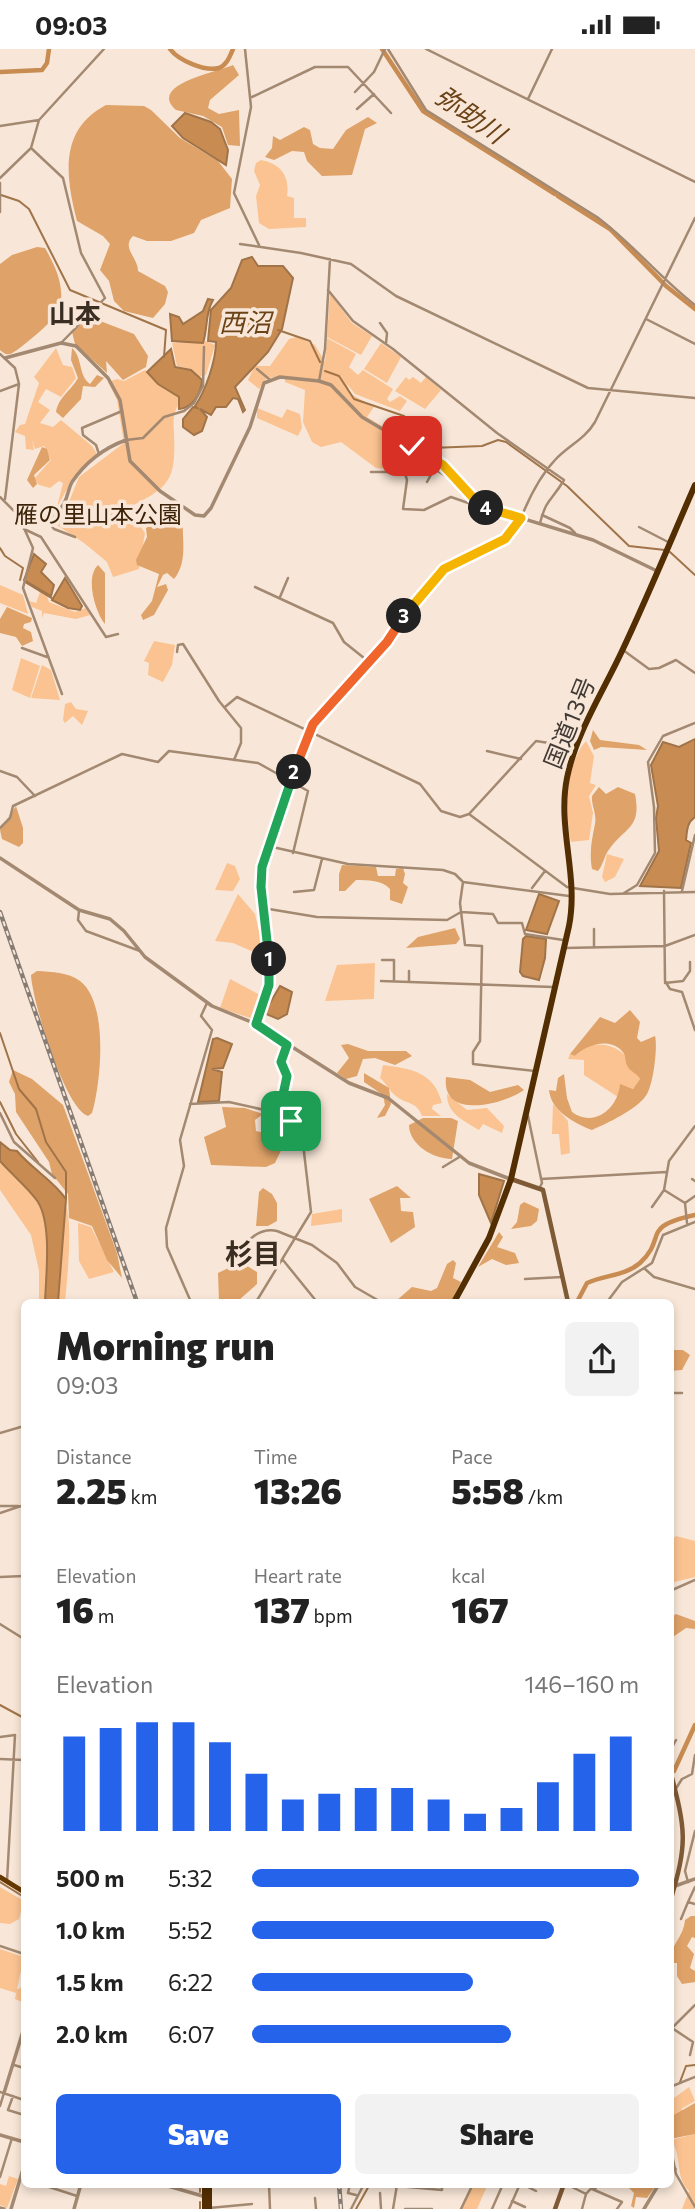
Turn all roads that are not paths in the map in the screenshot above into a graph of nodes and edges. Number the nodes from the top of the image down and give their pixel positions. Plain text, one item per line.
1 (104, 49) edge
2 (245, 49) edge
3 (426, 49) edge
4 (552, 49) edge
5 (385, 50) edge
6 (364, 84) junction
7 (355, 92) dead end
8 (374, 94) junction
9 (252, 97) junction
10 (528, 100) junction
11 (357, 109) dead end
12 (391, 113) dead end
13 (39, 120) junction
14 (0, 126) edge
15 (31, 148) junction
16 (0, 178) edge
17 (695, 182) edge
18 (0, 183) edge
19 (0, 212) edge
20 (695, 218) edge
21 (240, 244) dead end
22 (261, 247) junction
23 (330, 259) junction
24 (664, 281) junction
25 (328, 290) junction
26 (695, 305) edge
27 (646, 319) junction
28 (380, 323) dead end
29 (61, 343) junction
30 (386, 344) junction
31 (695, 344) edge
32 (204, 347) dead end
33 (0, 354) edge
34 (5, 358) junction
35 (257, 369) dead end
36 (269, 379) junction
37 (319, 381) junction
38 (19, 384) junction
39 (0, 391) edge
40 (610, 391) junction
41 (695, 398) edge
42 (122, 411) junction
43 (125, 440) junction
44 (410, 448) junction
45 (99, 454) junction
46 (401, 461) junction
47 (438, 462) junction
48 (435, 468) junction
49 (549, 468) junction
50 (371, 472) dead end
51 (459, 481) junction
52 (427, 482) dead end
53 (695, 485) edge
54 (0, 497) edge
55 (5, 499) junction
56 (478, 503) junction
57 (40, 513) junction
58 (18, 515) junction
59 (542, 515) junction
60 (521, 518) junction
61 (540, 523) junction
62 (639, 527) dead end
63 (24, 529) junction
64 (575, 534) junction
65 (75, 537) dead end
66 (669, 545) junction
67 (657, 571) junction
68 (288, 578) dead end
69 (255, 587) dead end
70 (279, 599) junction
71 (118, 634) dead end
72 (22, 648) dead end
73 (623, 650) junction
74 (177, 652) dead end
75 (47, 657) junction
76 (369, 662) junction
77 (695, 673) edge
78 (62, 694) dead end
79 (225, 708) junction
80 (695, 723) edge
81 (308, 734) junction
82 (576, 747) junction
83 (487, 751) dead end
84 (521, 759) junction
85 (234, 760) junction
86 (0, 771) edge
87 (291, 780) junction
88 (35, 796) junction
89 (469, 814) junction
90 (0, 828) edge
91 (695, 835) edge
92 (268, 846) junction
93 (293, 853) junction
94 (0, 858) edge
95 (321, 859) junction
96 (545, 871) junction
97 (463, 882) junction
98 (572, 889) junction
99 (531, 890) junction
100 (664, 891) junction
101 (681, 891) junction
102 (293, 892) dead end
103 (695, 892) edge
104 (624, 893) junction
105 (573, 897) junction
106 (263, 908) junction
107 (79, 910) junction
108 (461, 912) junction
109 (594, 929) dead end
110 (695, 935) edge
111 (565, 944) junction
112 (664, 946) junction
113 (594, 947) junction
114 (140, 951) junction
115 (382, 960) dead end
116 (690, 962) dead end
117 (409, 971) dead end
118 (381, 981) dead end
119 (394, 981) junction
120 (409, 981) junction
121 (481, 983) junction
122 (665, 983) junction
123 (554, 987) junction
124 (207, 1003) junction
125 (256, 1024) junction
126 (695, 1030) edge
127 (287, 1045) junction
128 (535, 1071) junction
129 (190, 1104) junction
130 (0, 1113) edge
131 (279, 1114) junction
132 (526, 1114) junction
133 (695, 1126) edge
134 (461, 1156) junction
135 (443, 1167) dead end
136 (666, 1173) junction
137 (55, 1178) dead end
138 (510, 1179) junction
139 (541, 1179) junction
140 (540, 1187) junction
141 (664, 1190) junction
142 (695, 1196) edge
143 (685, 1203) junction
144 (652, 1206) dead end
145 (687, 1222) junction
146 (695, 1222) edge
147 (297, 1239) junction
148 (236, 1257) dead end
149 (283, 1260) junction
150 (645, 1269) junction
151 (562, 1277) junction
152 (525, 1279) dead end
153 (695, 1289) edge
154 (190, 1299) edge
155 (258, 1299) edge
156 (315, 1299) edge
157 (376, 1299) edge
158 (456, 1299) edge
159 (567, 1299) edge
160 (609, 1299) edge
161 (674, 1392) edge
162 (682, 1393) dead end
163 (21, 1427) edge
164 (0, 1433) edge
165 (0, 1506) edge
166 (21, 1506) edge
167 (21, 1507) edge
168 (0, 1513) edge
169 (21, 1576) edge
170 (0, 1577) edge
171 (695, 1580) edge
172 (674, 1589) edge
173 (0, 1624) edge
174 (21, 1637) edge
175 (0, 1737) edge
176 (676, 1740) dead end
177 (674, 1744) edge
178 (695, 1755) edge
179 (0, 1759) edge
180 (13, 1760) junction
181 (21, 1760) edge
182 (694, 1763) edge
183 (674, 1788) edge
184 (674, 1794) edge
185 (695, 1831) edge
186 (0, 1877) edge
187 (695, 1879) edge
188 (7, 1881) junction
189 (688, 1882) junction
190 (675, 1886) junction
191 (695, 1887) edge
192 (674, 1889) edge
193 (21, 1890) edge
194 (688, 1902) junction
195 (695, 1904) edge
196 (681, 1919) dead end
197 (0, 1946) edge
198 (21, 1953) edge
199 (695, 2005) edge
200 (674, 2026) edge
201 (674, 2029) edge
202 (21, 2040) edge
203 (18, 2051) junction
204 (21, 2052) edge
205 (690, 2055) dead end
206 (14, 2064) junction
207 (21, 2067) edge
208 (0, 2076) edge
209 (695, 2077) edge
210 (9, 2079) junction
211 (674, 2085) edge
212 (2, 2093) edge
213 (13, 2096) junction
214 (21, 2098) edge
215 (0, 2106) edge
216 (21, 2114) edge
217 (0, 2135) edge
218 (12, 2138) junction
219 (21, 2141) edge
220 (674, 2173) edge
221 (0, 2177) edge
222 (21, 2184) edge
223 (53, 2188) edge
224 (80, 2188) edge
225 (174, 2188) edge
226 (207, 2188) edge
227 (269, 2188) edge
228 (349, 2188) edge
229 (361, 2188) edge
230 (396, 2188) edge
231 (424, 2188) edge
232 (442, 2188) edge
233 (471, 2188) edge
234 (501, 2188) edge
235 (519, 2188) edge
236 (530, 2188) edge
237 (563, 2188) edge
238 (573, 2188) edge
239 (657, 2188) edge
240 (593, 2190) joint
241 (536, 2191) dead end
242 (380, 2193) dead end
243 (586, 2194) junction
244 (357, 2195) junction
245 (78, 2196) junction
246 (207, 2198) junction
247 (315, 2198) dead end
248 (512, 2201) junction
249 (252, 2204) dead end
250 (525, 2207) edge
251 (695, 2207) edge
252 (11, 2209) edge
253 (74, 2209) edge
254 (208, 2209) edge
255 (270, 2209) edge
256 (316, 2209) edge
257 (351, 2209) edge
258 (381, 2209) edge
259 (393, 2209) edge
260 (405, 2209) edge
261 (410, 2209) edge
262 (432, 2209) edge
263 (461, 2209) edge
264 (492, 2209) edge
265 (509, 2209) edge
266 (555, 2209) edge
267 (582, 2209) edge
268 (618, 2209) edge
269 (644, 2209) edge

1 - 13 street
2 - 9 street
3 - 10 street
4 - 10 street
5 - 6 street
5 - 24 street
6 - 7 street
6 - 8 street
6 - 9 street
8 - 11 street
8 - 12 street
9 - 22 street
10 - 17 street
13 - 14 street
13 - 15 street
15 - 16 street
15 - 29 street
18 - 19 street
20 - 24 street
21 - 22 street
22 - 23 street
23 - 25 street
23 - 40 street
24 - 26 street
24 - 27 street
25 - 30 street
25 - 37 street
27 - 31 street
27 - 40 street
28 - 30 street
29 - 34 street
29 - 42 street
30 - 49 street
32 - 43 street
33 - 34 street
34 - 38 street
35 - 36 street
36 - 37 street
36 - 43 street
37 - 44 street
38 - 39 street
38 - 55 street
40 - 41 street
40 - 49 street
42 - 43 street
42 - 45 street
43 - 45 street
44 - 46 street
44 - 47 street
44 - 48 street
45 - 57 street
46 - 50 street
46 - 56 street
47 - 48 street
47 - 51 street
48 - 51 street
48 - 52 street
49 - 59 street
49 - 60 street
51 - 56 street
53 - 66 highway, 国道13号
54 - 55 street
55 - 58 street
56 - 60 street
57 - 58 street
57 - 65 street
58 - 63 street
59 - 61 street
59 - 64 street
60 - 61 street
60 - 76 street
61 - 64 street
62 - 66 street
63 - 71 street
63 - 75 street
64 - 67 street
66 - 67 highway, 国道13号
67 - 73 highway, 国道13号
68 - 70 street
69 - 70 street
70 - 76 street
72 - 75 street
73 - 77 street
73 - 82 highway, 国道13号
74 - 79 street
75 - 78 street
76 - 81 street
79 - 81 street
79 - 85 street
80 - 104 street
81 - 87 street
81 - 89 street
82 - 84 street
82 - 98 highway, 国道13号
83 - 84 street
84 - 89 street
85 - 87 street
85 - 88 street
86 - 88 street
87 - 92 street
87 - 93 street
88 - 90 street
89 - 96 street
91 - 101 street
92 - 93 street
92 - 106 street
93 - 95 street
94 - 107 street
95 - 97 street
95 - 102 street
96 - 98 street
96 - 99 street
97 - 99 street
97 - 108 street
98 - 104 street
98 - 105 highway, 国道13号
99 - 105 street
100 - 101 street
100 - 104 street
100 - 112 street
101 - 103 street
105 - 111 highway, 国道13号
106 - 108 street
106 - 125 street
107 - 114 street
107 - 114 street
108 - 111 street
108 - 121 street
109 - 113 street
110 - 112 street
111 - 113 street
111 - 123 highway, 国道13号
112 - 113 street
112 - 122 street
114 - 124 street
115 - 119 street
116 - 122 street
117 - 120 street
118 - 119 street
119 - 120 street
120 - 121 street
121 - 123 street
121 - 128 street
122 - 126 street
123 - 128 highway, 国道13号
124 - 125 street
124 - 129 street
125 - 127 street
127 - 131 street
127 - 134 street
128 - 132 highway, 国道13号
129 - 131 street
129 - 154 street
130 - 137 street
131 - 147 street
132 - 138 highway, 国道13号
132 - 139 street
133 - 136 street
134 - 135 street
134 - 138 street
136 - 139 street
136 - 141 street
138 - 140 main road
138 - 158 highway, 国道13号
139 - 140 street
140 - 151 main road
141 - 143 street
141 - 144 street
142 - 143 street
143 - 145 street
145 - 146 street
145 - 150 street
147 - 148 street
147 - 149 street
147 - 157 street
149 - 155 street
149 - 156 street
150 - 153 street
150 - 160 street
151 - 152 street
151 - 159 main road
161 - 162 street
163 - 164 street
165 - 166 street
167 - 168 street
169 - 170 street
171 - 172 street
173 - 174 street
175 - 180 street
176 - 177 street
178 - 182 street
179 - 180 street
180 - 181 street
180 - 188 street
182 - 183 street
184 - 190 main road
185 - 189 street
186 - 188 main road
187 - 189 street
188 - 193 main road
189 - 190 street
190 - 192 main road
191 - 194 street
194 - 195 street
194 - 196 street
197 - 198 street
199 - 200 street
201 - 205 street
202 - 203 street
203 - 204 street
203 - 206 street
206 - 207 street
206 - 210 street
208 - 210 street
209 - 211 street
210 - 212 street
212 - 213 street
212 - 215 street
213 - 214 street
213 - 216 street
217 - 218 street
218 - 219 street
218 - 221 street
220 - 251 street
222 - 252 street
223 - 245 street
224 - 245 street
225 - 246 street
226 - 246 highway
227 - 255 street
228 - 244 street
229 - 244 street
230 - 259 street
231 - 232 street
233 - 263 street
234 - 264 street
235 - 248 street
236 - 241 street
237 - 266 main road
238 - 243 street
239 - 269 street
240 - 243 street
240 - 268 street
242 - 258 street
243 - 267 street
244 - 257 street
245 - 253 street
246 - 254 highway
247 - 256 street
248 - 250 street
248 - 265 street
249 - 254 street
260 - 261 street
261 - 262 street

